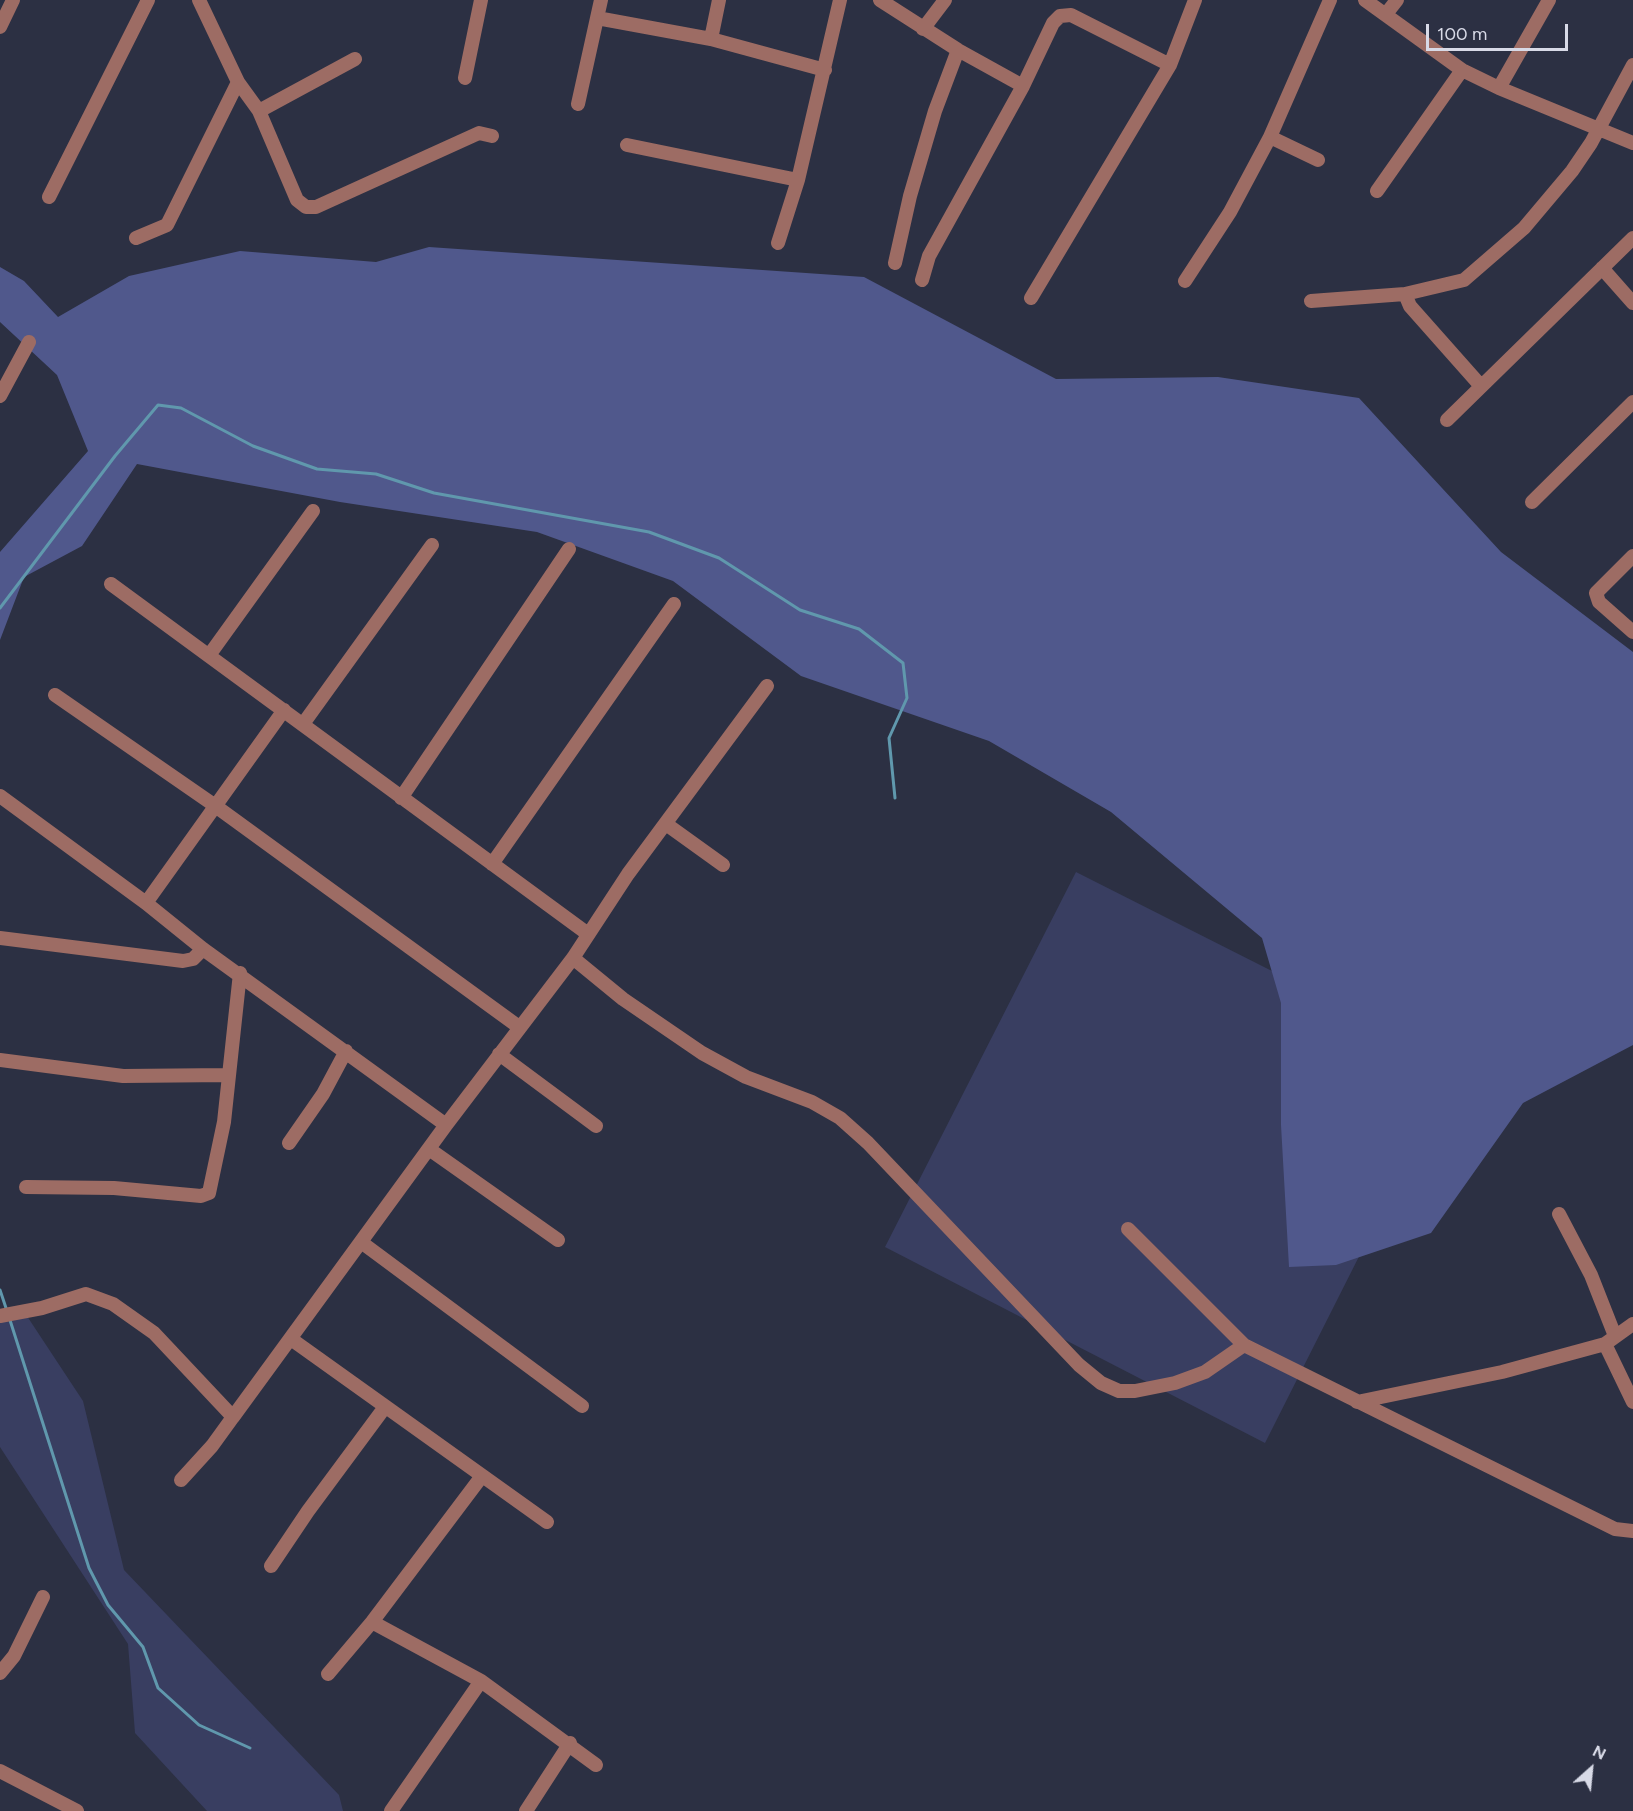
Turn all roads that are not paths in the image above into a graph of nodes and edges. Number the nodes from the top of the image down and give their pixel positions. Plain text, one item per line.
1 (13, 0) edge
2 (148, 0) edge
3 (481, 0) edge
4 (601, 0) edge
5 (719, 0) edge
6 (840, 0) edge
7 (880, 0) edge
8 (945, 0) edge
9 (1195, 0) edge
10 (1330, 0) edge
11 (1365, 0) edge
12 (1397, 0) edge
13 (1549, 0) edge
14 (205, 2) edge
15 (1386, 14) junction
16 (597, 18) junction
17 (0, 27) edge
18 (923, 29) junction
19 (711, 39) junction
20 (958, 50) junction
21 (355, 58) dead end
22 (1170, 65) junction
23 (1633, 65) edge
24 (1462, 69) junction
25 (825, 70) junction
26 (465, 78) dead end
27 (238, 82) junction
28 (1023, 86) junction
29 (1499, 88) junction
30 (578, 104) dead end
31 (259, 111) junction
32 (1599, 128) junction
33 (492, 136) dead end
34 (1270, 137) junction
35 (1633, 143) edge
36 (627, 145) dead end
37 (1318, 160) dead end
38 (798, 180) junction
39 (1377, 191) dead end
40 (50, 197) dead end
41 (136, 238) dead end
42 (1633, 238) edge
43 (778, 243) dead end
44 (895, 263) dead end
45 (1602, 268) junction
46 (922, 280) dead end
47 (1185, 280) dead end
48 (1406, 294) junction
49 (1031, 298) dead end
50 (1311, 301) dead end
51 (1633, 303) edge
52 (29, 342) dead end
53 (1480, 385) junction
54 (0, 396) edge
55 (1633, 402) edge
56 (1447, 420) dead end
57 (1532, 502) dead end
58 (313, 510) dead end
59 (432, 545) dead end
60 (569, 549) dead end
61 (1633, 555) edge
62 (111, 584) dead end
63 (674, 604) dead end
64 (1633, 632) edge
65 (210, 654) junction
66 (767, 686) dead end
67 (55, 695) dead end
68 (284, 710) junction
69 (303, 724) junction
70 (0, 795) edge
71 (401, 798) junction
72 (214, 805) junction
73 (666, 824) junction
74 (492, 864) junction
75 (723, 865) dead end
76 (146, 903) junction
77 (588, 934) junction
78 (0, 938) edge
79 (203, 949) junction
80 (573, 958) junction
81 (240, 973) junction
82 (519, 1027) junction
83 (346, 1051) junction
84 (499, 1054) junction
85 (0, 1060) edge
86 (228, 1075) junction
87 (446, 1125) junction
88 (596, 1126) dead end
89 (289, 1143) dead end
90 (429, 1149) junction
91 (26, 1187) dead end
92 (1559, 1214) dead end
93 (1128, 1229) dead end
94 (558, 1240) dead end
95 (361, 1242) junction
96 (0, 1316) edge
97 (1633, 1324) edge
98 (291, 1340) junction
99 (1610, 1340) junction
100 (1244, 1345) junction
101 (1357, 1402) junction
102 (1633, 1402) edge
103 (582, 1406) dead end
104 (385, 1407) junction
105 (233, 1417) junction
106 (482, 1476) junction
107 (181, 1480) dead end
108 (547, 1521) dead end
109 (1633, 1531) edge
110 (271, 1566) dead end
111 (44, 1597) dead end
112 (372, 1622) junction
113 (0, 1673) edge
114 (327, 1674) dead end
115 (481, 1681) junction
116 (570, 1743) junction
117 (596, 1765) dead end
118 (0, 1771) edge
119 (77, 1811) edge
120 (391, 1811) edge
121 (526, 1811) edge

1 - 17 street
2 - 40 street
3 - 26 street
4 - 16 street
5 - 19 street
6 - 25 street
7 - 18 street
8 - 18 street
9 - 22 street
10 - 34 street
11 - 15 street
12 - 15 street
13 - 29 street
14 - 27 street
15 - 24 street
16 - 19 street
16 - 30 street
18 - 20 street
19 - 25 street
20 - 28 street
20 - 44 street
21 - 31 street
22 - 28 street
22 - 49 street
23 - 32 street
24 - 29 street
24 - 39 street
25 - 38 street
27 - 31 street
27 - 41 street
28 - 46 street
29 - 32 street
31 - 33 street
32 - 35 street
32 - 48 street
34 - 37 street
34 - 47 street
36 - 38 street
38 - 43 street
42 - 45 street
45 - 51 street
45 - 53 street
48 - 50 street
48 - 53 street
52 - 54 street
53 - 56 street
55 - 57 street
58 - 65 street
59 - 69 street
60 - 71 street
61 - 64 street
62 - 65 street
63 - 74 street
65 - 68 street
66 - 73 street
67 - 72 street
68 - 69 street
68 - 72 street
69 - 71 street
70 - 76 street
71 - 74 street
72 - 76 street
72 - 82 street
73 - 75 street
73 - 77 street
74 - 77 street
76 - 79 street
77 - 80 street
78 - 79 street
79 - 81 street
80 - 82 street
80 - 100 street
81 - 83 street
81 - 86 street
82 - 84 street
83 - 87 street
83 - 89 street
84 - 87 street
84 - 88 street
85 - 86 street
86 - 91 street
87 - 90 street
90 - 94 street
90 - 95 street
92 - 99 street
93 - 100 street
95 - 98 street
95 - 103 street
96 - 105 street
97 - 99 street
98 - 104 street
98 - 105 street
99 - 101 street
99 - 102 street
100 - 101 street
101 - 109 street
104 - 106 street
104 - 110 street
105 - 107 street
106 - 108 street
106 - 112 street
111 - 113 street
112 - 114 street
112 - 115 street
115 - 116 street
115 - 120 street
116 - 117 street
116 - 121 street
118 - 119 street

